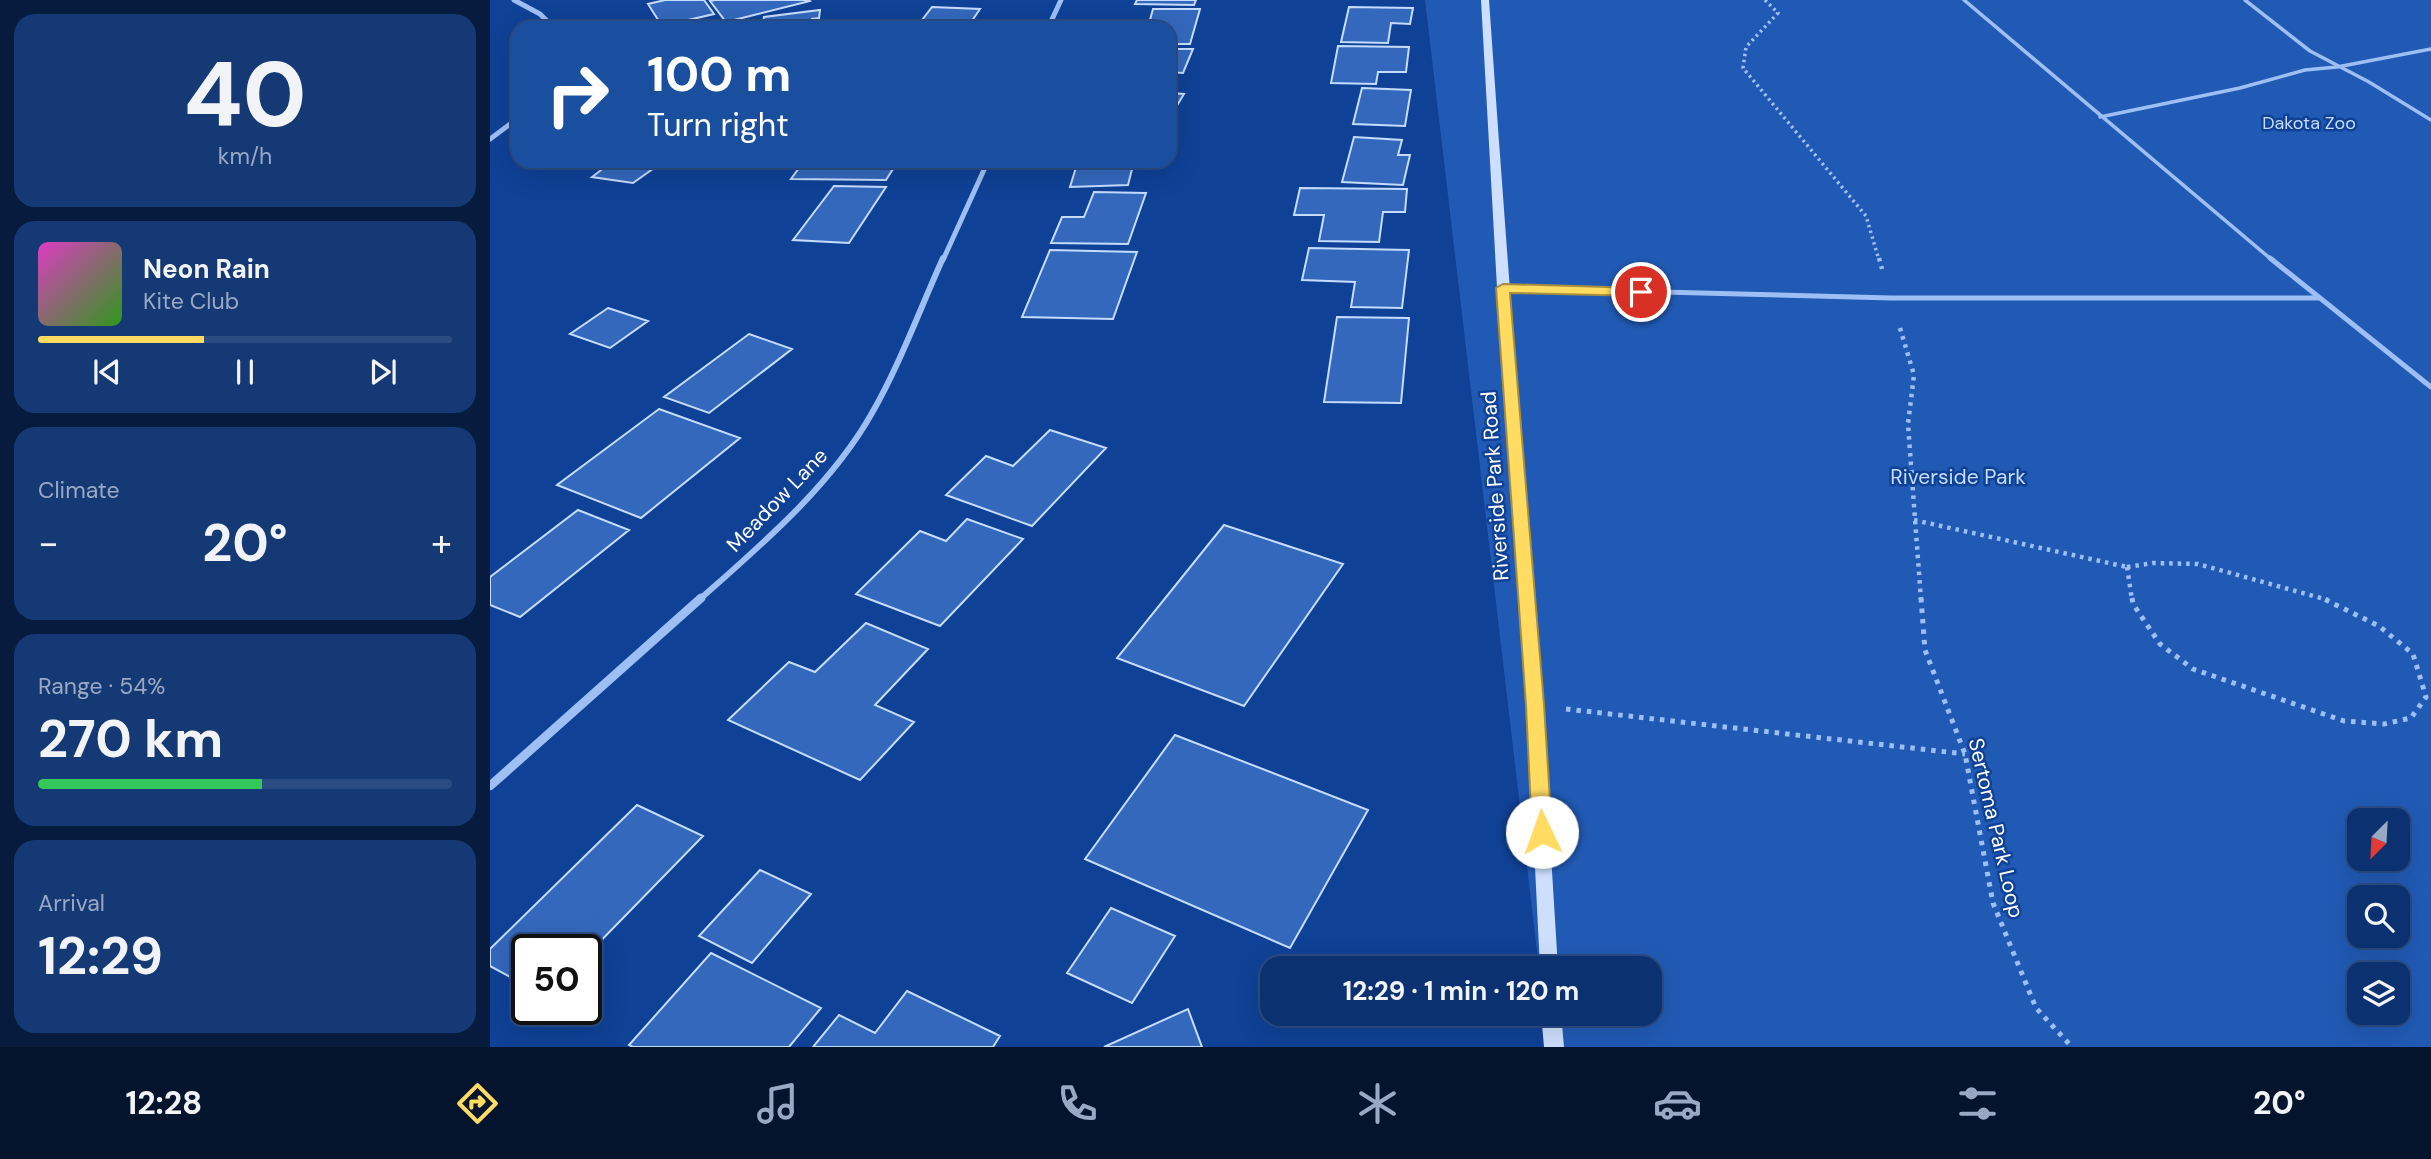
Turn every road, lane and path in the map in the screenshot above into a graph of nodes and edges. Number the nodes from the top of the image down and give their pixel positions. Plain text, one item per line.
1 (514, 0) edge
2 (1061, 0) edge
3 (1485, 0) edge
4 (1765, 0) edge
5 (1964, 0) edge
6 (2245, 0) edge
7 (547, 21) edge
8 (1051, 21) edge
9 (2431, 49) edge
10 (2337, 67) junction
11 (2100, 117) junction
12 (2431, 120) edge
13 (511, 123) edge
14 (490, 139) edge
15 (985, 168) edge
16 (1503, 288) junction
17 (1891, 298) junction
18 (2318, 298) junction
19 (2431, 387) edge
20 (1914, 520) junction
21 (2127, 567) junction
22 (1535, 705) junction
23 (1965, 754) junction
24 (490, 786) edge
25 (1548, 956) edge
26 (1551, 1026) edge
27 (1550, 1044) edge
28 (2072, 1047) edge

1 - 7 street
2 - 8 street
3 - 16 main road, Riverside Park Road
4 - 17 path, Sertoma Park Loop
5 - 11 lane
6 - 10 lane
9 - 10 lane
10 - 11 lane
10 - 12 lane
11 - 18 lane
13 - 14 street
15 - 24 street, Meadow Lane
16 - 17 lane
16 - 22 main road, Riverside Park Road
17 - 18 lane
17 - 20 path, Sertoma Park Loop
18 - 19 lane
20 - 21 path
20 - 23 path, Sertoma Park Loop
21 - 21 path
22 - 23 path
22 - 25 main road, Riverside Park Road
23 - 28 path, Sertoma Park Loop
26 - 27 main road

